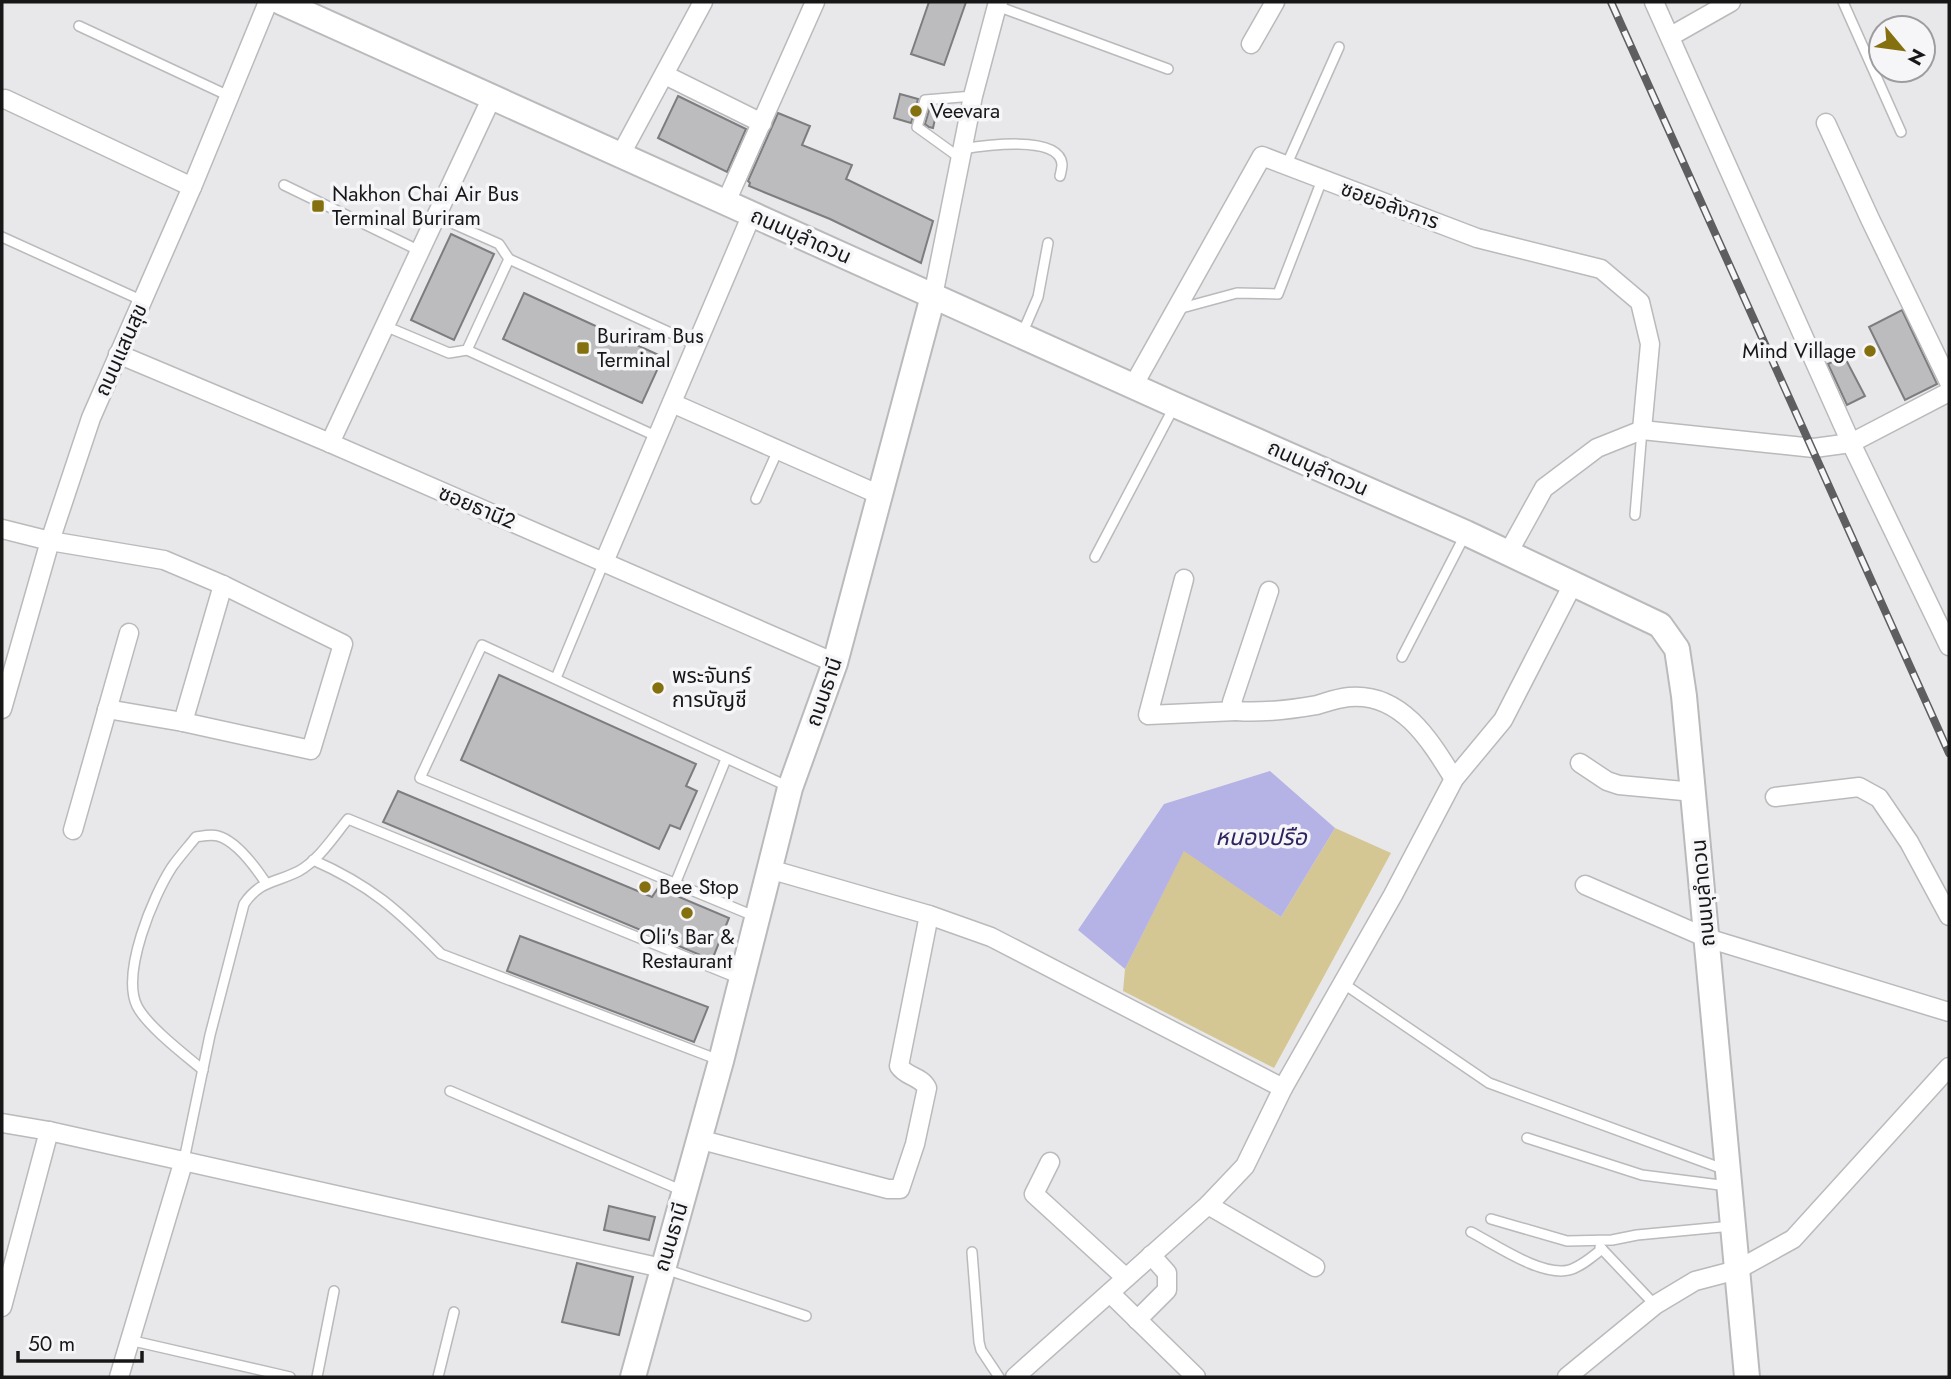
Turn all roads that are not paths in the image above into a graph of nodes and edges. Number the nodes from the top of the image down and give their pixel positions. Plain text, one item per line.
1 (268, 2) edge
2 (281, 2) edge
3 (703, 2) edge
4 (815, 2) edge
5 (1275, 2) edge
6 (1654, 2) edge
7 (1731, 2) edge
8 (1843, 2) edge
9 (997, 4) edge
10 (79, 26) dead end
11 (1671, 36) junction
12 (1251, 44) dead end
13 (1339, 47) dead end
14 (1168, 69) dead end
15 (664, 75) junction
16 (229, 96) junction
17 (973, 96) junction
18 (492, 97) junction
19 (5, 99) dead end
20 (762, 123) junction
21 (1826, 123) dead end
22 (1901, 132) dead end
23 (621, 154) junction
24 (961, 154) junction
25 (1286, 166) junction
26 (1060, 176) dead end
27 (1322, 180) junction
28 (284, 185) dead end
29 (192, 187) junction
30 (726, 202) junction
31 (752, 214) junction
32 (436, 216) junction
33 (2, 237) edge
34 (1048, 243) dead end
35 (420, 251) junction
36 (509, 259) junction
37 (933, 296) junction
38 (143, 301) junction
39 (1177, 310) junction
40 (385, 326) junction
41 (1022, 336) junction
42 (697, 345) junction
43 (467, 350) junction
44 (118, 354) junction
45 (1949, 383) edge
46 (1133, 386) junction
47 (1949, 392) edge
48 (672, 403) junction
49 (1175, 405) junction
50 (1642, 430) junction
51 (658, 437) junction
52 (330, 443) junction
53 (1851, 443) junction
54 (779, 450) junction
55 (880, 495) junction
56 (756, 499) dead end
57 (1635, 515) dead end
58 (2, 529) edge
59 (1466, 534) junction
60 (50, 541) junction
61 (1508, 553) junction
62 (1095, 557) dead end
63 (604, 562) junction
64 (1184, 579) dead end
65 (223, 584) junction
66 (1573, 584) junction
67 (1269, 591) dead end
68 (129, 633) dead end
69 (1947, 635) edge
70 (1402, 657) dead end
71 (835, 663) junction
72 (555, 678) junction
73 (2, 709) edge
74 (107, 709) junction
75 (1236, 711) junction
76 (183, 722) junction
77 (726, 760) junction
78 (1580, 763) dead end
79 (1454, 779) junction
80 (790, 788) junction
81 (1694, 792) junction
82 (1775, 797) dead end
83 (73, 830) dead end
84 (313, 860) junction
85 (769, 869) junction
86 (266, 883) junction
87 (675, 884) junction
88 (1585, 886) dead end
89 (929, 915) junction
90 (1949, 916) edge
91 (757, 917) junction
92 (1707, 938) junction
93 (742, 980) junction
94 (1344, 984) junction
95 (1949, 1012) edge
96 (721, 1061) junction
97 (1949, 1067) edge
98 (203, 1070) junction
99 (1283, 1088) junction
100 (450, 1091) dead end
101 (2, 1123) edge
102 (49, 1131) junction
103 (1527, 1138) dead end
104 (698, 1139) junction
105 (184, 1160) junction
106 (1051, 1162) dead end
107 (1729, 1179) junction
108 (685, 1192) junction
109 (1208, 1205) junction
110 (1491, 1219) dead end
111 (1734, 1226) junction
112 (1471, 1232) dead end
113 (1594, 1241) junction
114 (1602, 1249) junction
115 (972, 1252) dead end
116 (1151, 1255) junction
117 (1315, 1267) dead end
118 (662, 1268) junction
119 (1737, 1270) junction
120 (1126, 1278) junction
121 (334, 1291) dead end
122 (1110, 1293) junction
123 (1655, 1305) junction
124 (2, 1307) edge
125 (454, 1312) dead end
126 (806, 1315) dead end
127 (1137, 1320) junction
128 (129, 1340) junction
129 (119, 1377) edge
130 (290, 1377) edge
131 (317, 1377) edge
132 (438, 1377) edge
133 (633, 1377) edge
134 (999, 1377) edge
135 (1015, 1377) edge
136 (1195, 1377) edge
137 (1567, 1377) edge
138 (1747, 1377) edge

1 - 16 street, ถนนแสนสุข
2 - 18 street, ถนนบุลำดวน
3 - 15 street
4 - 20 street
5 - 12 street
6 - 11 street
7 - 11 street
8 - 22 lane
9 - 14 lane
9 - 17 street, ถนนธานี
10 - 16 lane
11 - 53 street
13 - 25 lane
15 - 20 street
15 - 23 street
16 - 29 street, ถนนแสนสุข
17 - 24 street, ถนนธานี
17 - 24 lane
18 - 23 street, ถนนบุลำดวน
18 - 32 street
19 - 29 street
20 - 30 street
21 - 45 street
23 - 30 street, ถนนบุลำดวน
24 - 26 lane
24 - 37 street, ถนนธานี
25 - 27 street, ซอยอลังการ
25 - 39 street, ซอยอลังการ
27 - 39 lane
27 - 50 street, ซอยอลังการ
28 - 35 lane
29 - 38 street, ถนนแสนสุข
30 - 31 street, ถนนบุลำดวน
31 - 37 street, ถนนบุลำดวน
31 - 42 street
32 - 35 street
32 - 36 lane
33 - 38 lane
34 - 41 lane
35 - 40 street
36 - 42 lane
36 - 43 lane
37 - 41 street, ถนนบุลำดวน
37 - 55 street, ถนนธานี
38 - 44 street, ถนนแสนสุข
39 - 46 street, ซอยอลังการ
40 - 43 lane
40 - 52 street
41 - 46 street, ถนนบุลำดวน
42 - 48 street
43 - 51 lane
44 - 52 street, ซอยธานี2
44 - 60 street, ถนนแสนสุข
46 - 49 street, ถนนบุลำดวน
47 - 53 street
48 - 51 street
48 - 54 street
49 - 59 street, ถนนบุลำดวน
49 - 62 lane
50 - 53 street
50 - 57 lane
50 - 61 street
51 - 63 street
52 - 63 street, ซอยธานี2
53 - 69 street
54 - 55 street
54 - 56 lane
55 - 71 street, ถนนธานี
58 - 60 street
59 - 61 street, ถนนบุลำดวน
59 - 70 lane
60 - 65 street
60 - 73 street, ถนนแสนสุข
61 - 66 street, ถนนบุลำดวน
63 - 71 street, ซอยธานี2
63 - 72 lane
64 - 75 street
65 - 76 street
65 - 76 street
66 - 79 street
66 - 81 street, ถนนบุลำดวน
67 - 75 street
68 - 74 street
71 - 80 street, ถนนธานี
72 - 77 lane
72 - 87 lane
74 - 76 street
74 - 83 street
75 - 79 street
77 - 80 lane
77 - 87 lane
78 - 81 street
79 - 94 street
80 - 85 street, ถนนธานี
81 - 92 street, ถนนบุลำดวน
82 - 90 street
84 - 86 lane
84 - 93 lane
84 - 96 lane
85 - 89 street
85 - 91 street, ถนนธานี
86 - 98 lane
86 - 98 lane
87 - 91 lane
88 - 92 street
89 - 99 street
89 - 104 street
91 - 93 street, ถนนธานี
92 - 95 street
92 - 107 street, ถนนบุลำดวน
93 - 96 street, ถนนธานี
94 - 99 street
94 - 107 lane
96 - 104 street, ถนนธานี
97 - 119 street
98 - 105 lane
99 - 109 street
100 - 108 lane
101 - 102 street
102 - 105 street
102 - 124 street
103 - 107 lane
104 - 108 street, ถนนธานี
105 - 118 street
105 - 128 street
106 - 120 street
107 - 111 street, ถนนบุลำดวน
108 - 118 street, ถนนธานี
109 - 116 street
109 - 117 street
110 - 113 lane
111 - 113 lane
111 - 119 street, ถนนบุลำดวน
112 - 114 lane
113 - 114 lane
114 - 123 lane
115 - 134 lane
116 - 120 street
116 - 127 street
118 - 126 lane
118 - 133 street, ถนนธานี
119 - 123 street
119 - 138 street, ถนนบุลำดวน
120 - 122 street
121 - 131 lane
122 - 127 street
122 - 135 street
123 - 137 street
125 - 132 lane
127 - 136 street
128 - 129 street
128 - 130 lane

